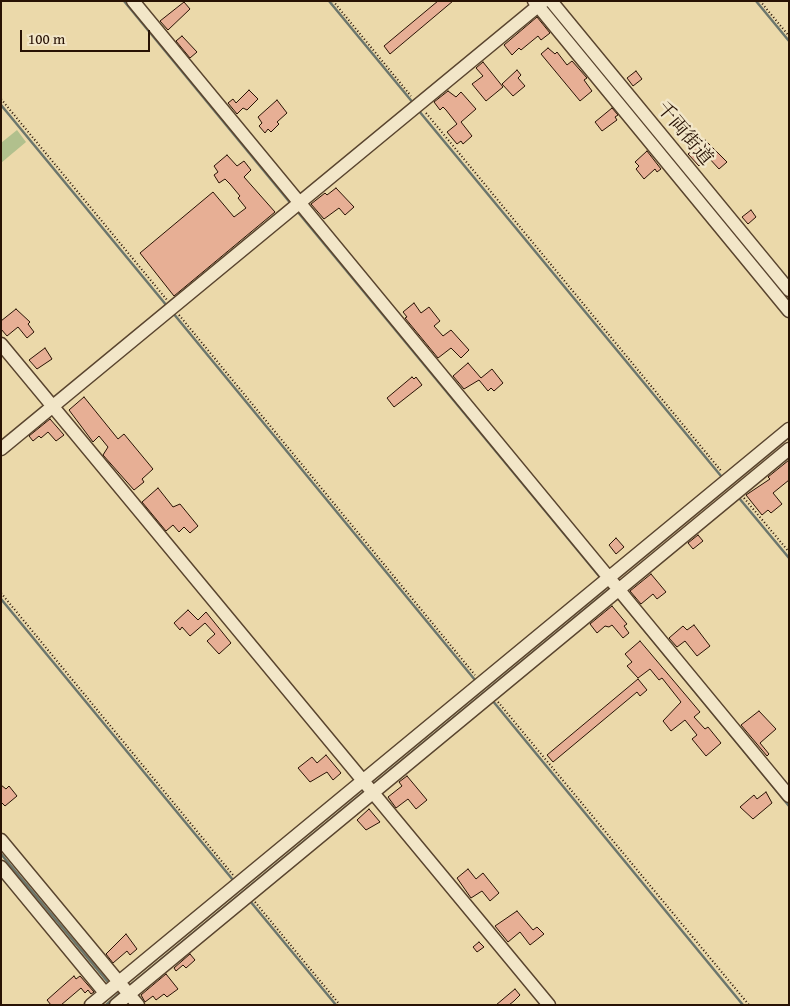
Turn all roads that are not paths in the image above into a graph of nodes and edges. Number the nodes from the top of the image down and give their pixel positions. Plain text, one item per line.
1 (133, 1) edge
2 (542, 3) edge
3 (296, 206) junction
4 (789, 290) edge
5 (789, 311) edge
6 (1, 344) edge
7 (50, 409) junction
8 (789, 429) edge
9 (1, 449) edge
10 (789, 449) edge
11 (734, 485) junction
12 (614, 587) junction
13 (368, 787) junction
14 (789, 796) edge
15 (1, 840) edge
16 (1, 867) edge
17 (105, 993) junction
18 (121, 997) edge
19 (91, 1005) edge
20 (138, 1005) edge
21 (549, 1005) edge

1 - 3 street
2 - 3 street
2 - 4 street, 千両街道
2 - 5 street
3 - 7 street
3 - 12 street
6 - 7 street
7 - 9 street
7 - 13 street
8 - 11 street
10 - 11 street
11 - 12 street
12 - 13 street
12 - 14 street
13 - 18 street
13 - 21 street
15 - 18 street
16 - 17 street
17 - 18 street
17 - 19 street
18 - 20 street

